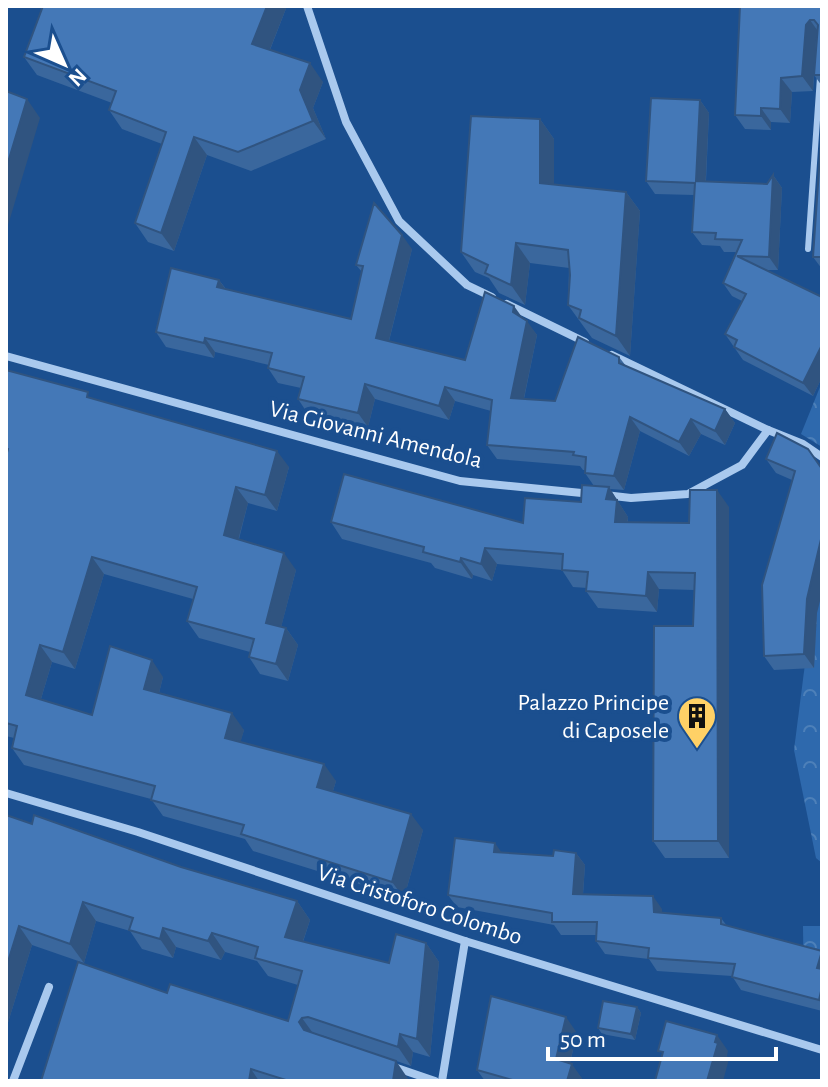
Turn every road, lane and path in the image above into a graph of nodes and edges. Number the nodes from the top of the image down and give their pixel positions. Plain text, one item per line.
1 (307, 6) edge
2 (820, 70) edge
3 (808, 249) dead end
4 (6, 356) edge
5 (768, 430) junction
6 (822, 457) edge
7 (6, 793) edge
8 (465, 941) junction
9 (49, 987) dead end
10 (822, 1050) edge
11 (377, 1062) edge
12 (13, 1081) edge
13 (435, 1081) edge
14 (442, 1081) edge

1 - 5 street
2 - 3 lane
4 - 5 street, Via Giovanni Amendola
5 - 6 street
7 - 8 street, Via Cristoforo Colombo
8 - 10 street, Via Cristoforo Colombo
8 - 14 street
9 - 12 street
11 - 13 street

